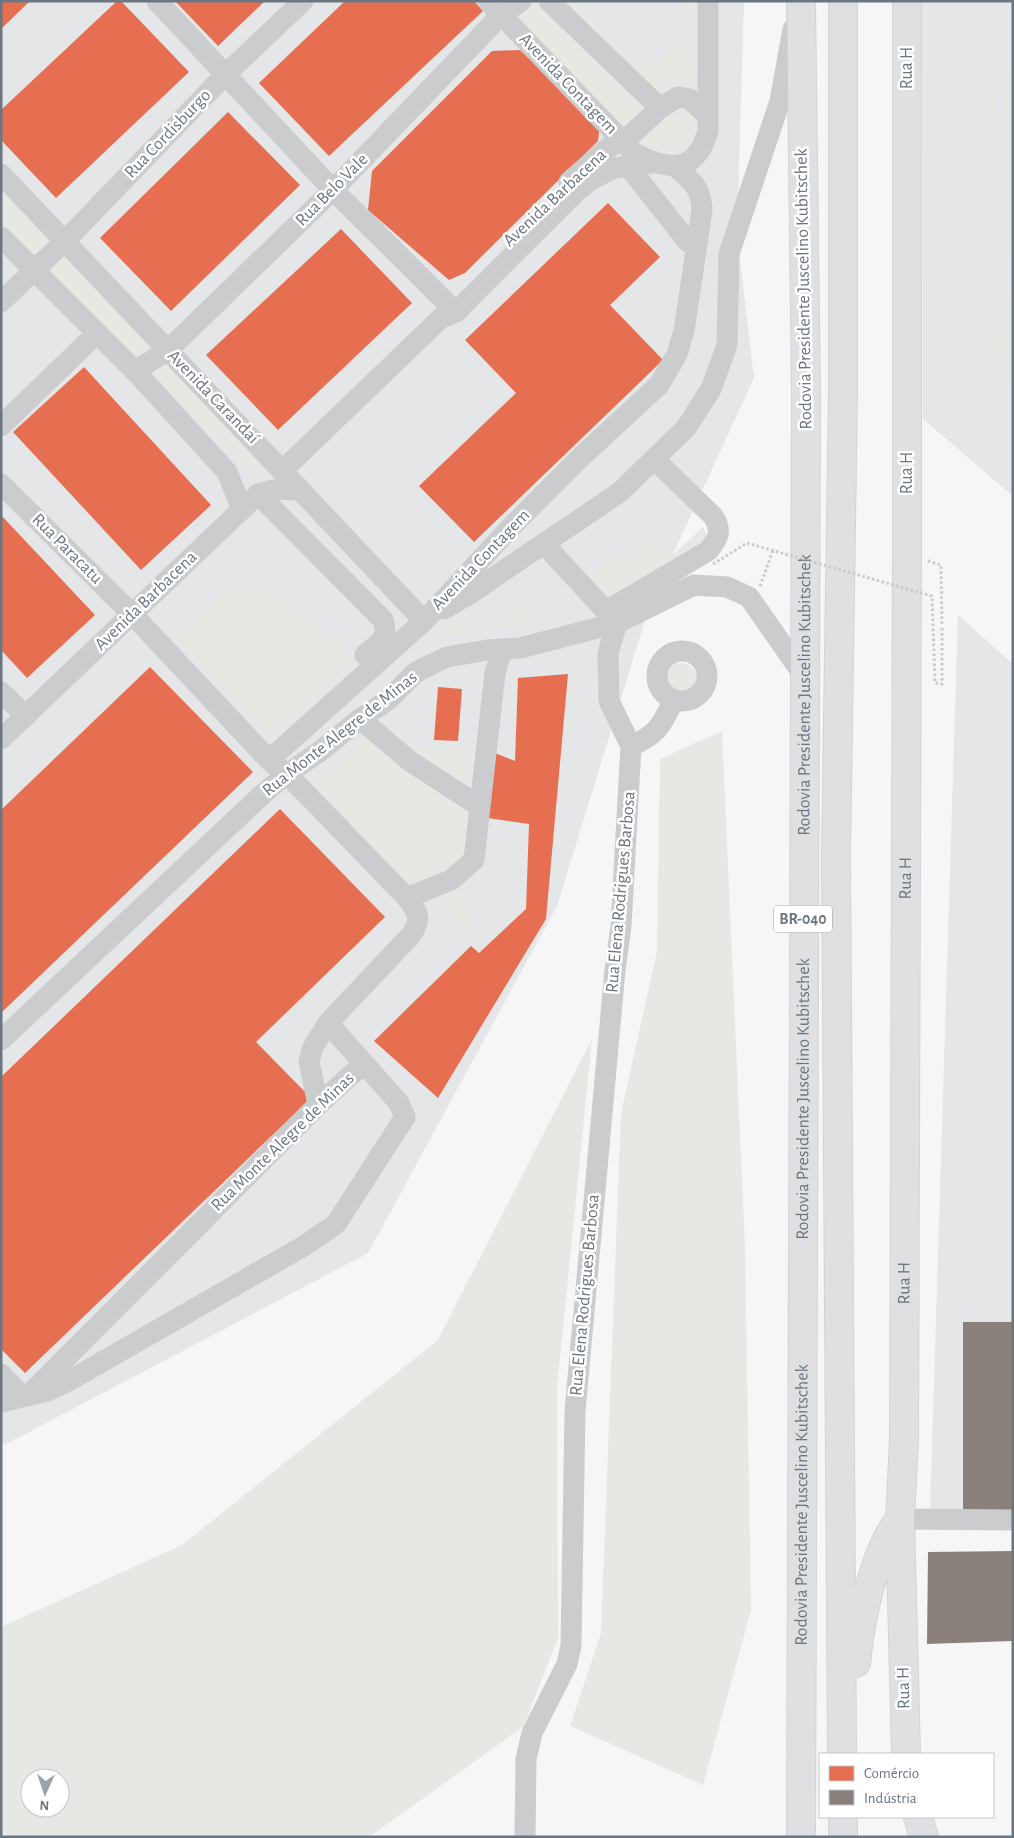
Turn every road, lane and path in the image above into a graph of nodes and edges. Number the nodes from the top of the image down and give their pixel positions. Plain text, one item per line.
1 (157, 1) edge
2 (303, 1) edge
3 (521, 1) edge
4 (549, 1) edge
5 (708, 1) edge
6 (799, 1) edge
7 (843, 1) edge
8 (907, 1) edge
9 (494, 8) edge
10 (225, 75) junction
11 (660, 108) junction
12 (708, 116) junction
13 (622, 140) junction
14 (652, 162) junction
15 (628, 166) junction
16 (675, 166) junction
17 (1, 174) edge
18 (333, 190) junction
19 (578, 190) joint
20 (1, 237) edge
21 (65, 241) junction
22 (688, 242) dead end
23 (35, 269) junction
24 (1, 302) edge
25 (448, 311) junction
26 (97, 333) junction
27 (168, 350) junction
28 (135, 371) junction
29 (1, 426) edge
30 (654, 459) junction
31 (283, 470) junction
32 (1, 484) edge
33 (302, 491) junction
34 (258, 494) junction
35 (242, 509) junction
36 (336, 527) junction
37 (544, 544) junction
38 (773, 550) junction
39 (907, 554) junction
40 (713, 564) dead end
41 (762, 584) dead end
42 (359, 596) junction
43 (132, 614) junction
44 (612, 617) junction
45 (424, 621) junction
46 (502, 649) junction
47 (368, 662) junction
48 (804, 676) junction
49 (1, 692) edge
50 (674, 700) dead end
51 (26, 716) junction
52 (360, 719) junction
53 (1, 739) edge
54 (631, 746) junction
55 (269, 760) junction
56 (287, 774) junction
57 (480, 806) junction
58 (407, 898) junction
59 (328, 1023) junction
60 (1, 1040) edge
61 (363, 1064) junction
62 (318, 1105) junction
63 (1, 1374) edge
64 (26, 1395) junction
65 (1, 1402) edge
66 (900, 1518) junction
67 (1013, 1520) edge
68 (844, 1753) edge
69 (844, 1753) edge
70 (906, 1753) edge
71 (800, 1781) junction
72 (843, 1818) edge
73 (918, 1818) edge
74 (525, 1837) edge
75 (789, 1837) edge
76 (800, 1837) edge
77 (843, 1837) edge
78 (924, 1837) edge

1 - 10 street
2 - 10 street, Rua Cordisburgo
3 - 9 street, Rua Belo Vale
4 - 11 street
5 - 12 street
6 - 30 street
6 - 48 main road, Rodovia Presidente Juscelino Kubitschek / BR-040
7 - 68 main road, Rodovia Presidente Juscelino Kubitschek / BR-040
8 - 39 main road, Rua H
9 - 13 street, Avenida Contagem
9 - 18 street, Rua Belo Vale
10 - 18 street
10 - 21 street, Rua Cordisburgo
11 - 12 street, Avenida Barbacena
11 - 13 street, Avenida Barbacena
12 - 16 street
13 - 14 street, Avenida Contagem
13 - 25 street, Avenida Barbacena
14 - 15 street, Avenida Contagem
14 - 16 street, Avenida Contagem
15 - 19 street, Avenida Contagem
15 - 22 street
16 - 45 street, Avenida Contagem
17 - 21 street, Avenida Carandaí
18 - 25 street
18 - 27 street, Rua Belo Vale
19 - 25 street, Avenida Barbacena
20 - 23 street
21 - 23 street, Rua Cordisburgo
21 - 27 street, Avenida Carandaí
23 - 24 street, Rua Cordisburgo
23 - 26 street
25 - 31 street, Avenida Barbacena
26 - 28 street
26 - 29 street
27 - 28 street, Rua Belo Vale
27 - 31 street, Avenida Carandaí
28 - 35 street
30 - 37 street
30 - 44 street
31 - 33 street, Avenida Carandaí
32 - 43 street, Rua Paracatu
33 - 34 street
33 - 36 street, Avenida Carandaí
34 - 35 street, Avenida Barbacena
34 - 42 street
35 - 43 street, Avenida Barbacena
36 - 42 street
36 - 45 street, Avenida Carandaí
37 - 44 street
37 - 45 street
38 - 39 path, bridge
38 - 40 path, bridge
38 - 41 path
39 - 66 main road, Rua H
42 - 47 street
43 - 51 street, Avenida Barbacena
43 - 55 street, Rua Paracatu
44 - 46 street, Rua Monte Alegre de Minas
44 - 48 street
44 - 54 street, Rua Elena Rodrigues Barbosa
45 - 47 street, Avenida Contagem
46 - 52 street, Rua Monte Alegre de Minas
46 - 57 street
47 - 55 street, Avenida Contagem
48 - 71 main road, Rodovia Presidente Juscelino Kubitschek / BR-040
49 - 51 street
50 - 54 street
51 - 53 street, Avenida Barbacena
52 - 56 street, Rua Monte Alegre de Minas
52 - 57 street
54 - 74 street, Rua Elena Rodrigues Barbosa
55 - 56 street
56 - 58 street
56 - 60 street, Rua Monte Alegre de Minas
57 - 58 street
58 - 59 street
59 - 61 street
59 - 62 street
61 - 62 street, Rua Monte Alegre de Minas
61 - 64 street, Rua Monte Alegre de Minas
62 - 64 street, Rua Monte Alegre de Minas
63 - 64 street
64 - 65 street, Rua Monte Alegre de Minas
66 - 67 street
66 - 69 main road
66 - 70 main road, Rua H
71 - 75 main road
71 - 76 main road, Rodovia Presidente Juscelino Kubitschek / BR-040
72 - 77 main road
73 - 78 main road

